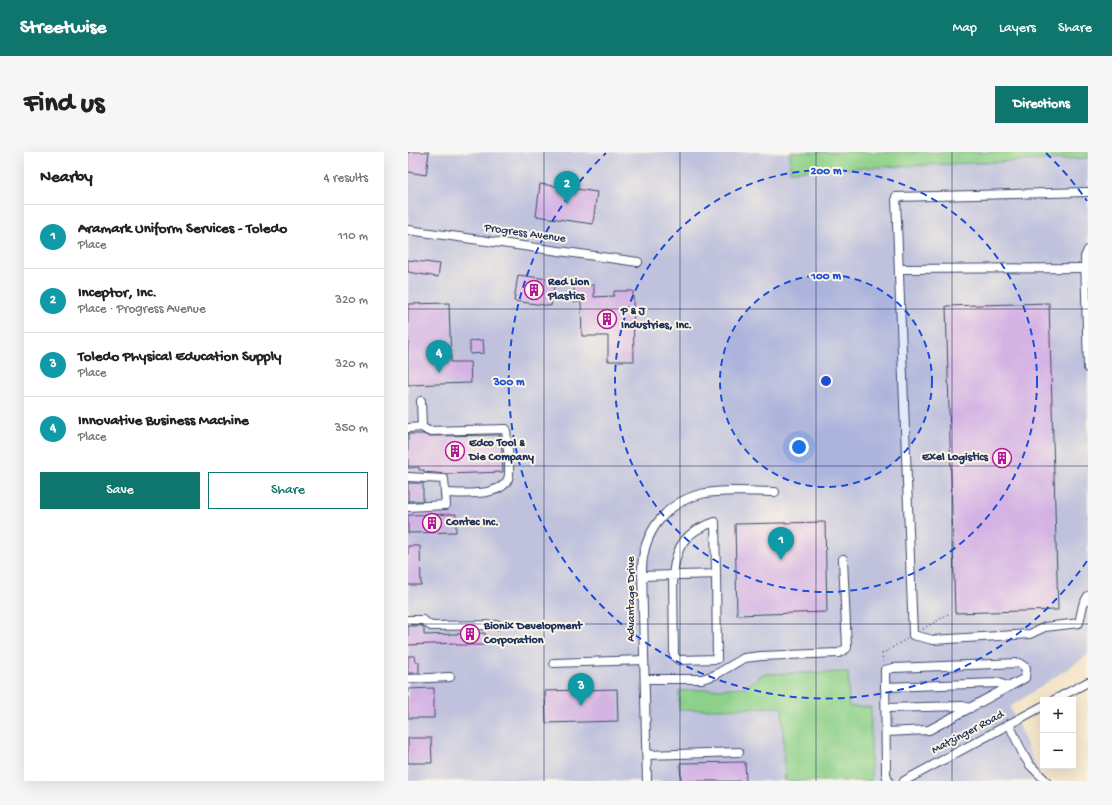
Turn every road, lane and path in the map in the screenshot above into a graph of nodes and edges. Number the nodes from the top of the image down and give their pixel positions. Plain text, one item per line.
1 (1088, 192) edge
2 (408, 230) edge
3 (1088, 250) edge
4 (638, 262) dead end
5 (1085, 268) junction
6 (899, 269) junction
7 (1088, 368) edge
8 (421, 401) dead end
9 (422, 427) junction
10 (408, 428) edge
11 (408, 478) edge
12 (775, 492) dead end
13 (445, 493) junction
14 (408, 507) edge
15 (843, 560) dead end
16 (716, 574) junction
17 (673, 575) junction
18 (642, 576) junction
19 (1088, 596) edge
20 (408, 620) edge
21 (498, 625) dead end
22 (717, 659) junction
23 (644, 660) junction
24 (554, 663) dead end
25 (723, 670) junction
26 (450, 678) dead end
27 (408, 679) edge
28 (645, 679) junction
29 (1088, 682) edge
30 (885, 686) junction
31 (1009, 686) junction
32 (1060, 697) edge
33 (886, 708) junction
34 (970, 708) junction
35 (1040, 708) edge
36 (1009, 724) junction
37 (886, 732) junction
38 (739, 752) dead end
39 (647, 755) junction
40 (647, 781) edge
41 (888, 781) edge
42 (904, 781) edge
43 (1046, 781) edge

1 - 6 street
2 - 4 street, Progress Avenue
3 - 5 street
5 - 6 street
5 - 7 street
6 - 19 street
8 - 9 street
9 - 10 street
9 - 13 street
11 - 13 street
12 - 18 street, Advantage Drive
13 - 14 street
15 - 25 street
16 - 17 street
16 - 17 street
16 - 22 street
17 - 18 street
17 - 22 street
18 - 23 street, Advantage Drive
20 - 21 street
22 - 25 street
23 - 24 street
23 - 28 street, Advantage Drive
25 - 28 street
26 - 27 street
28 - 39 street, Advantage Drive
29 - 32 street
30 - 31 street
30 - 31 street
30 - 33 street
31 - 34 street
33 - 34 street
33 - 37 street
34 - 37 street
35 - 36 street, Matzinger Road
36 - 42 street, Matzinger Road
36 - 43 street
37 - 41 street
38 - 39 street
39 - 40 street, Advantage Drive

